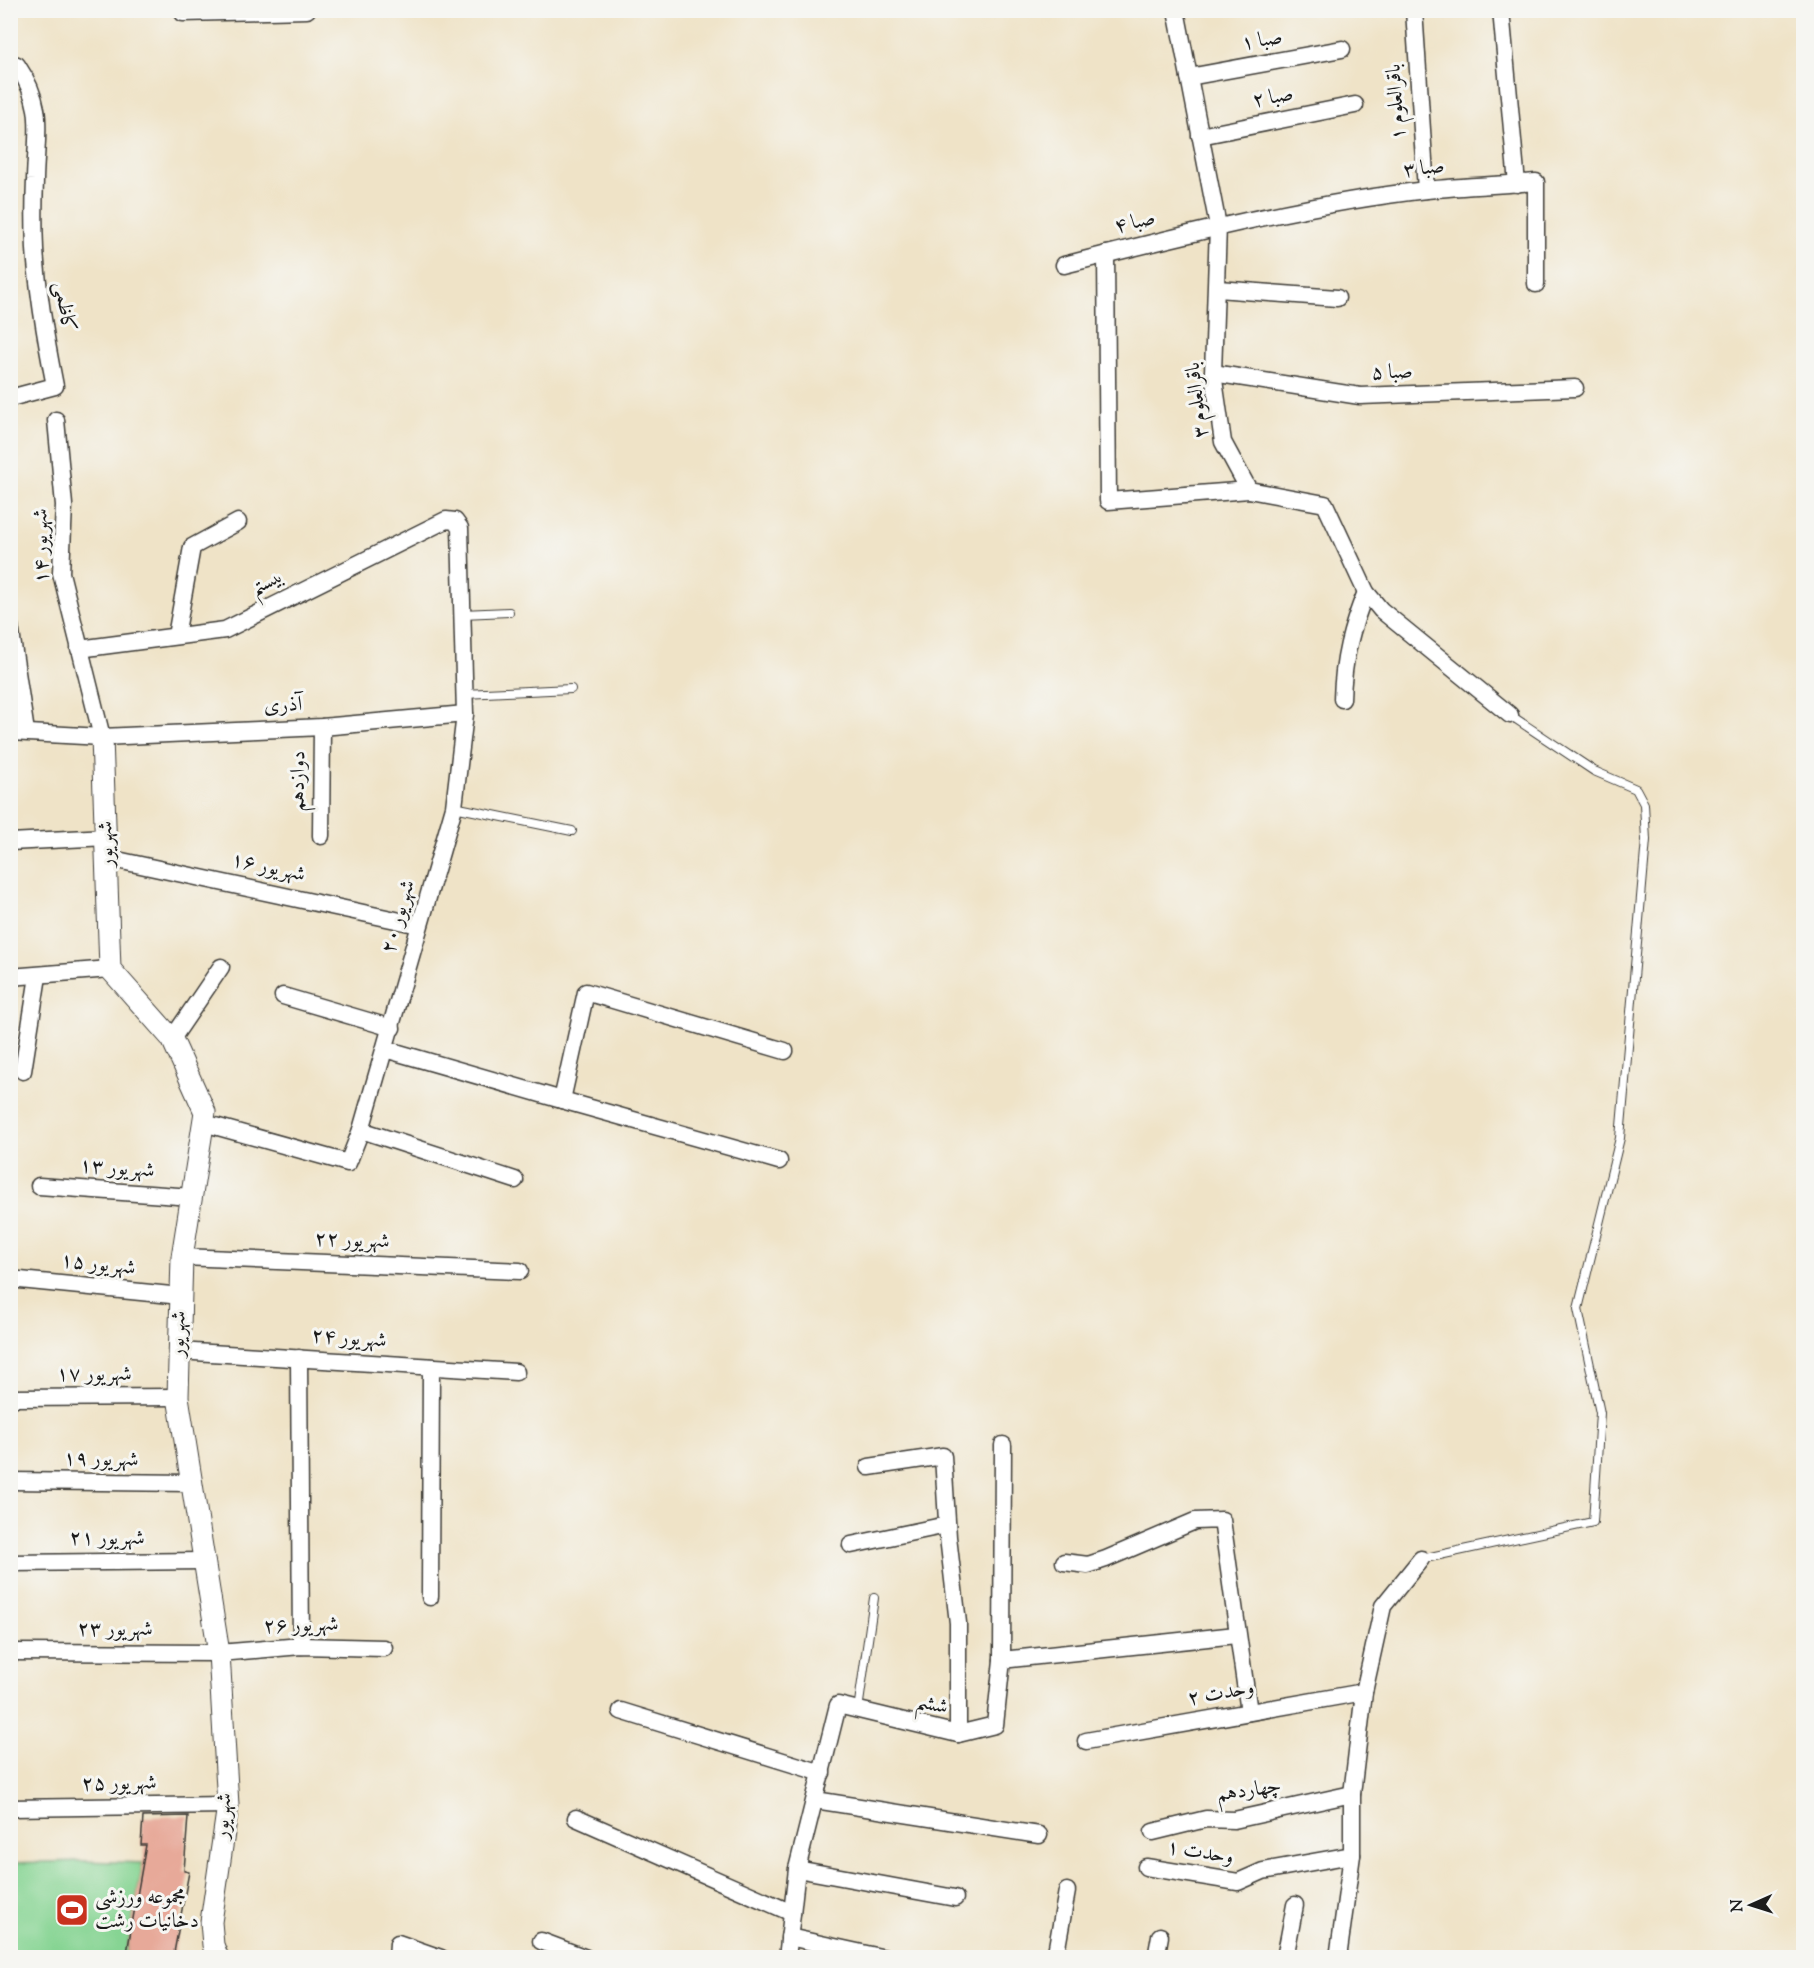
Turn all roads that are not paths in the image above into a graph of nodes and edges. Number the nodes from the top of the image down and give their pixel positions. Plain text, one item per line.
1 (307, 10) edge
2 (1176, 10) edge
3 (1414, 10) edge
4 (1501, 10) edge
5 (183, 13) dead end
6 (1342, 49) dead end
7 (10, 63) edge
8 (1189, 77) junction
9 (1355, 105) dead end
10 (1200, 136) junction
11 (1517, 184) junction
12 (1426, 190) junction
13 (1218, 226) junction
14 (1106, 254) junction
15 (1064, 265) dead end
16 (1536, 284) dead end
17 (1218, 289) junction
18 (1337, 298) dead end
19 (1213, 373) junction
20 (1575, 388) dead end
21 (10, 398) edge
22 (56, 420) dead end
23 (1249, 490) junction
24 (238, 522) dead end
25 (460, 528) joint
26 (1366, 592) junction
27 (509, 612) dead end
28 (462, 614) junction
29 (11, 634) edge
30 (176, 636) junction
31 (79, 649) junction
32 (571, 689) dead end
33 (464, 694) junction
34 (1342, 699) dead end
35 (465, 714) junction
36 (1510, 716) joint
37 (322, 727) junction
38 (18, 732) edge
39 (102, 737) junction
40 (454, 807) junction
41 (572, 831) dead end
42 (321, 836) dead end
43 (107, 837) junction
44 (10, 842) edge
45 (108, 858) junction
46 (419, 925) junction
47 (221, 968) dead end
48 (110, 969) junction
49 (38, 976) junction
50 (10, 977) edge
51 (284, 996) dead end
52 (392, 1028) junction
53 (172, 1039) junction
54 (385, 1049) junction
55 (785, 1051) dead end
56 (23, 1071) dead end
57 (562, 1100) junction
58 (204, 1123) junction
59 (361, 1131) junction
60 (778, 1161) dead end
61 (515, 1180) dead end
62 (39, 1186) dead end
63 (192, 1197) junction
64 (182, 1257) junction
65 (520, 1271) dead end
66 (10, 1279) edge
67 (181, 1296) junction
68 (178, 1350) junction
69 (299, 1358) junction
70 (431, 1367) junction
71 (516, 1372) dead end
72 (178, 1397) junction
73 (10, 1398) edge
74 (1003, 1445) dead end
75 (869, 1467) dead end
76 (10, 1481) edge
77 (192, 1483) junction
78 (947, 1525) junction
79 (851, 1545) dead end
80 (1421, 1559) joint
81 (204, 1561) junction
82 (1064, 1562) dead end
83 (10, 1563) edge
84 (430, 1597) dead end
85 (873, 1598) dead end
86 (1236, 1635) junction
87 (301, 1646) junction
88 (384, 1648) dead end
89 (10, 1652) edge
90 (219, 1653) junction
91 (1002, 1660) junction
92 (1364, 1692) junction
93 (858, 1710) junction
94 (621, 1711) dead end
95 (1249, 1712) junction
96 (958, 1734) junction
97 (1086, 1741) dead end
98 (822, 1773) junction
99 (1352, 1794) junction
100 (815, 1800) junction
101 (228, 1805) junction
102 (10, 1808) edge
103 (576, 1818) dead end
104 (1153, 1832) dead end
105 (1039, 1835) dead end
106 (1352, 1855) junction
107 (1146, 1867) dead end
108 (797, 1869) junction
109 (1067, 1891) dead end
110 (955, 1898) dead end
111 (1295, 1905) dead end
112 (792, 1913) junction
113 (1160, 1936) dead end
114 (789, 1937) junction
115 (541, 1941) dead end
116 (218, 1958) edge
117 (397, 1958) edge
118 (441, 1958) edge
119 (586, 1958) edge
120 (787, 1958) edge
121 (885, 1958) edge
122 (1054, 1958) edge
123 (1156, 1958) edge
124 (1285, 1958) edge
125 (1338, 1958) edge

1 - 5 street
2 - 8 street, باقرالعلوم ۳
3 - 12 street, باقرالعلوم ۱
4 - 11 street
6 - 8 street, صبا ۱
7 - 21 street, کاظمی
8 - 10 street, باقرالعلوم ۳
9 - 10 street, صبا ۲
10 - 13 street, باقرالعلوم ۳
11 - 12 street, صبا ۳
11 - 16 street, صبا ۳
12 - 13 street, صبا ۳
13 - 14 street, صبا ۴
13 - 17 street, باقرالعلوم ۳
14 - 15 street, صبا ۴
14 - 23 street
17 - 18 street
17 - 19 street, باقرالعلوم ۳
19 - 20 street, صبا ۵
19 - 23 street, باقرالعلوم ۳
22 - 31 street, شهریور ۱۴
23 - 26 street
24 - 30 street
25 - 28 street, شهریور ۲۰
25 - 30 street, بیستم
26 - 34 street
26 - 36 street
27 - 28 lane
28 - 33 street, شهریور ۲۰
29 - 38 street
30 - 31 street, بیستم
31 - 39 street, شهریور ۱۴
32 - 33 lane
33 - 35 street, شهریور ۲۰
35 - 37 street, آذری
35 - 40 street, شهریور ۲۰
36 - 80 lane
37 - 39 street, آذری
37 - 42 street, دوازدهم
38 - 39 street, آذری
39 - 43 street, شهریور
40 - 41 lane
40 - 46 street, شهریور ۲۰
43 - 44 street
43 - 45 street, شهریور
45 - 46 street, شهریور ۱۶
45 - 48 street, شهریور
46 - 52 street, شهریور ۲۰
47 - 53 street
48 - 49 street
48 - 53 street, شهریور
49 - 50 street
49 - 56 street
51 - 52 street
52 - 54 street, شهریور ۲۰
53 - 58 street, شهریور
54 - 57 street
54 - 59 street, شهریور ۲۰
55 - 57 street
57 - 60 street
58 - 59 street, شهریور ۲۰
58 - 63 street, شهریور
59 - 61 street
62 - 63 street, شهریور ۱۳
63 - 64 street, شهریور
64 - 65 street, شهریور ۲۲
64 - 67 street, شهریور
66 - 67 street, شهریور ۱۵
67 - 68 street, شهریور
68 - 69 street, شهریور ۲۴
68 - 72 street, شهریور
69 - 70 street, شهریور ۲۴
69 - 87 street
70 - 71 street, شهریور ۲۴
70 - 84 street
72 - 73 street, شهریور ۱۷
72 - 77 street, شهریور
74 - 91 street
75 - 78 street, ششم
76 - 77 street, شهریور ۱۹
77 - 81 street, شهریور
78 - 79 street
78 - 96 street, ششم
80 - 92 street
81 - 83 street, شهریور ۲۱
81 - 90 street, شهریور
82 - 86 street
85 - 93 lane
86 - 91 street
86 - 95 street
87 - 88 street, شهریور ۲۶
87 - 90 street, شهریور ۲۶
89 - 90 street, شهریور ۲۳
90 - 101 street, شهریور
91 - 96 street
92 - 95 street, وحدت ۲
92 - 99 street
93 - 96 street, ششم
93 - 98 street, ششم
94 - 98 street
95 - 97 street, وحدت ۲
98 - 100 street, ششم
99 - 104 street, چهاردهم
99 - 106 street
100 - 105 street
100 - 108 street, ششم
101 - 102 street, شهریور ۲۵
101 - 116 street, شهریور
103 - 112 street
106 - 107 street, وحدت ۱
106 - 125 street
108 - 110 street
108 - 112 street, ششم
109 - 122 street
111 - 124 street
112 - 114 street, ششم
113 - 123 street
114 - 120 street, ششم
114 - 121 street
115 - 119 street
117 - 118 street

